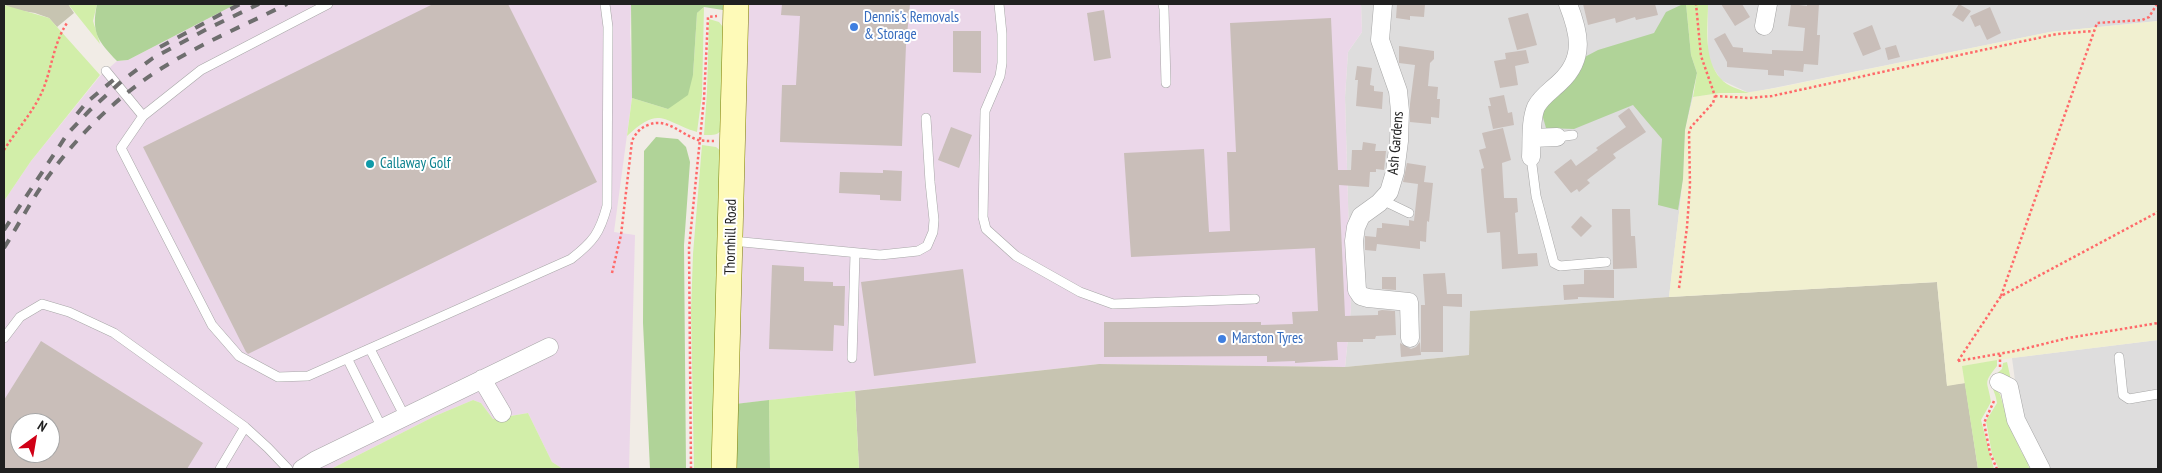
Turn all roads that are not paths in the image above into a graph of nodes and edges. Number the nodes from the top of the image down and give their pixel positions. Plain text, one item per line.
1 (328, 4) edge
2 (605, 4) edge
3 (999, 4) edge
4 (1162, 4) edge
5 (1383, 4) edge
6 (1568, 4) edge
7 (1768, 4) edge
8 (735, 11) edge
9 (1764, 26) dead end
10 (106, 71) dead end
11 (1166, 83) dead end
12 (143, 116) junction
13 (926, 118) dead end
14 (1565, 136) dead end
15 (1532, 138) junction
16 (1531, 157) joint
17 (1382, 200) junction
18 (1409, 213) dead end
19 (732, 241) junction
20 (855, 254) junction
21 (1606, 262) dead end
22 (1255, 299) dead end
23 (4, 338) edge
24 (1410, 338) dead end
25 (549, 347) dead end
26 (370, 349) junction
27 (2119, 357) dead end
28 (852, 358) dead end
29 (348, 360) junction
30 (482, 379) junction
31 (1996, 384) road end
32 (2158, 394) edge
33 (502, 413) dead end
34 (405, 417) junction
35 (245, 427) junction
36 (382, 428) junction
37 (220, 469) edge
38 (288, 469) edge
39 (302, 469) edge
40 (724, 469) edge
41 (2041, 469) edge

1 - 12 lane
2 - 26 lane
3 - 22 lane
4 - 11 lane
5 - 17 street, Ash Gardens
6 - 15 street
7 - 9 street
8 - 19 street, Thornhill Road
10 - 12 lane
12 - 29 lane
13 - 20 lane
14 - 15 street
15 - 16 street
16 - 21 lane
17 - 18 lane
17 - 24 street, Ash Gardens
19 - 20 lane
19 - 40 street, Thornhill Road
20 - 28 lane
23 - 35 lane
25 - 30 street
26 - 29 lane
26 - 34 lane
27 - 32 lane
29 - 36 lane
30 - 33 street
30 - 34 street
31 - 41 street
34 - 36 street
35 - 37 lane
35 - 38 lane
36 - 39 street

